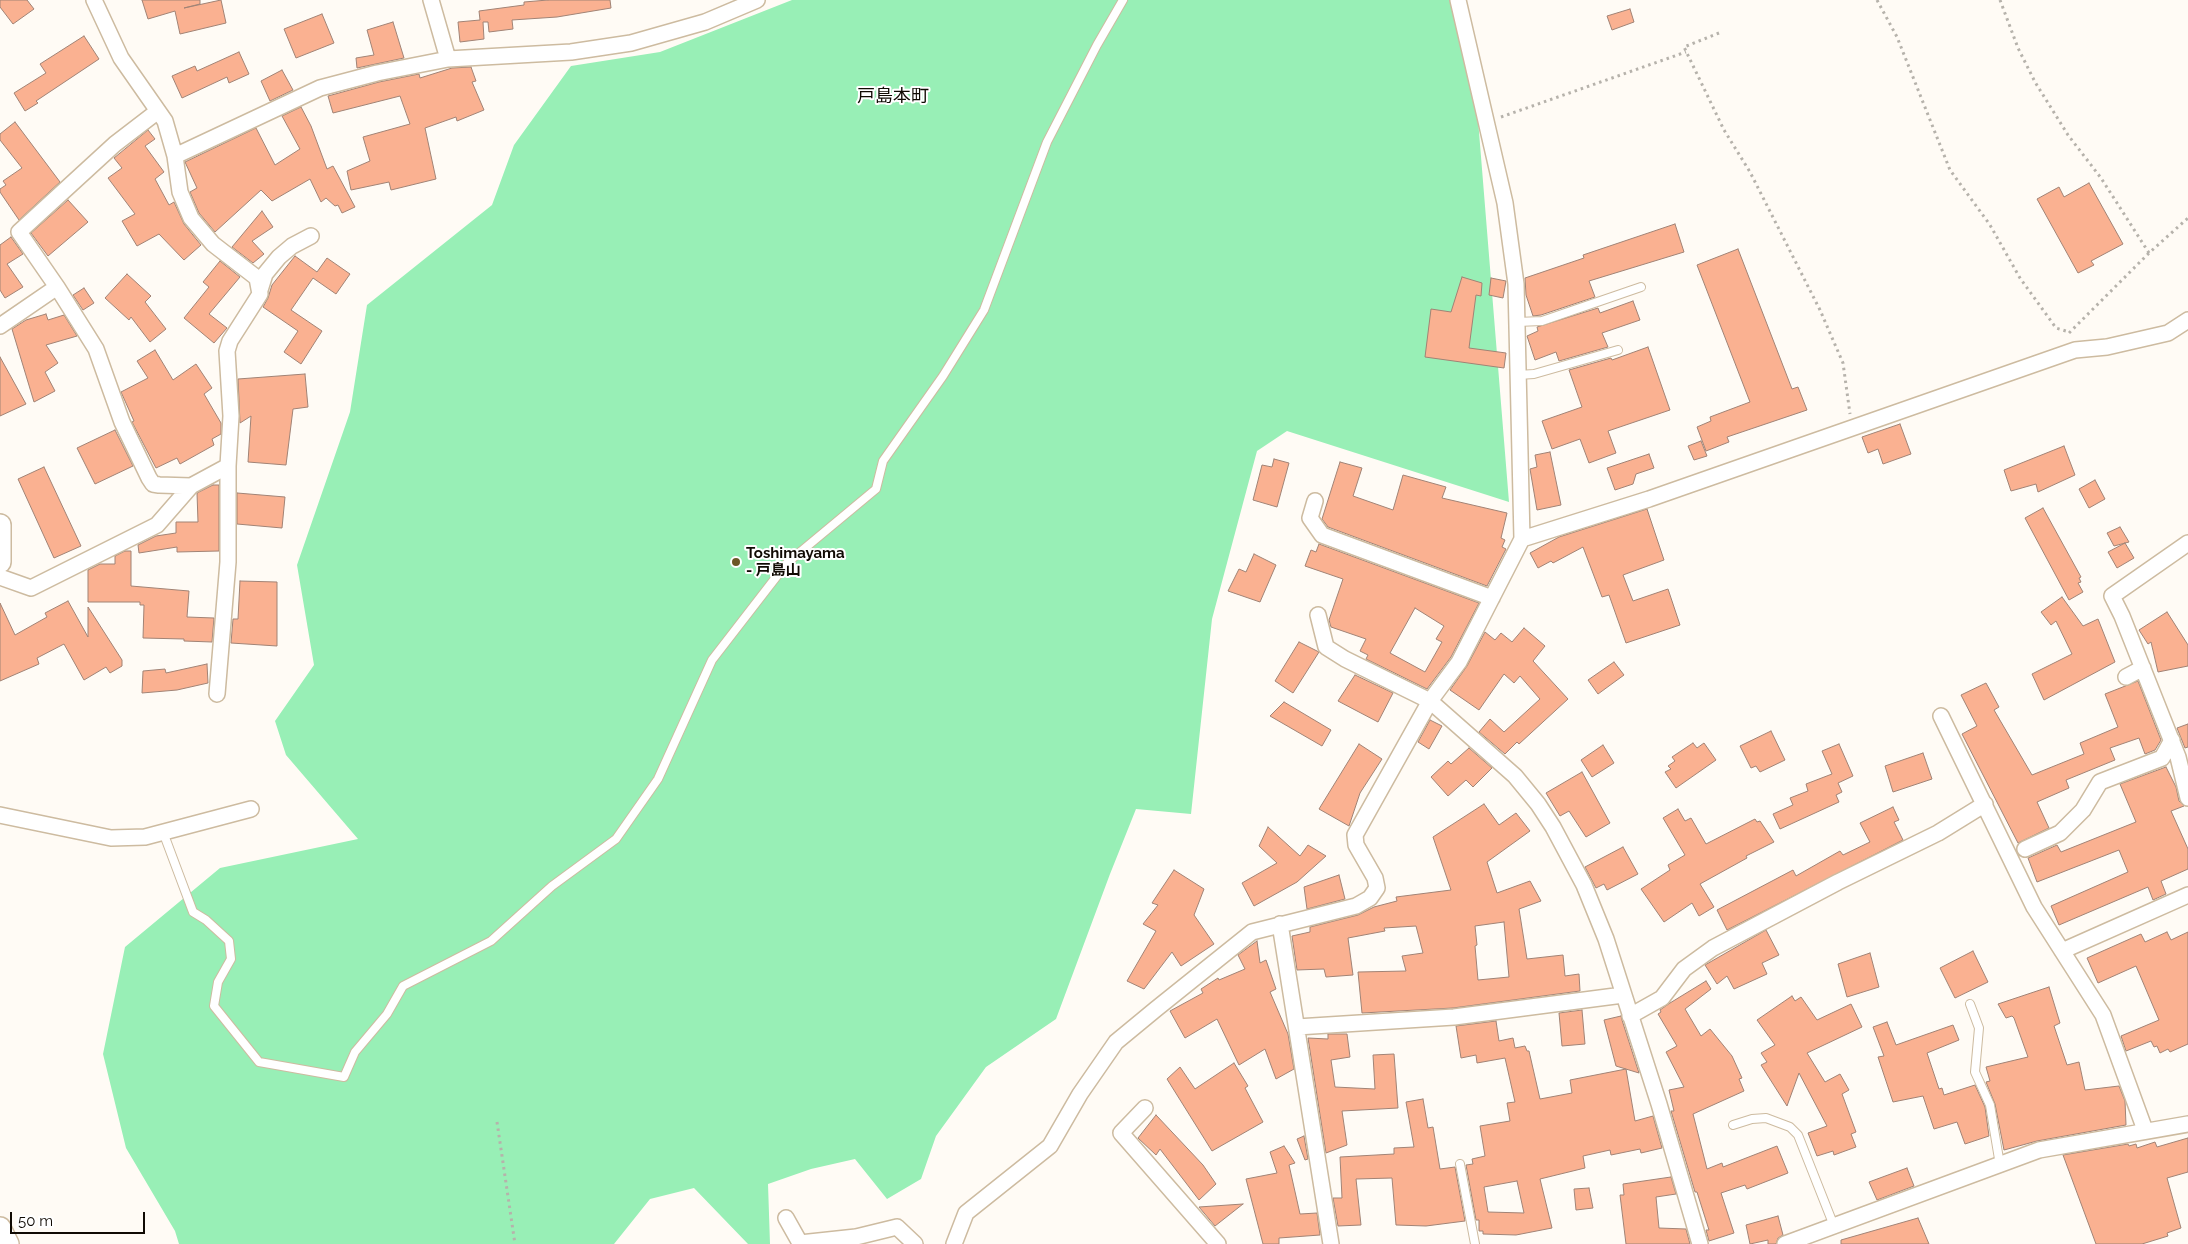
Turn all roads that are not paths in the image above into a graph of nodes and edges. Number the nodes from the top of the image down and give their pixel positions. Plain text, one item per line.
1 (94, 0) edge
2 (431, 0) edge
3 (757, 0) edge
4 (1123, 0) edge
5 (1458, 0) edge
6 (448, 59) junction
7 (158, 111) junction
8 (175, 156) junction
9 (311, 236) dead end
10 (57, 286) junction
11 (1642, 287) dead end
12 (260, 290) junction
13 (2188, 320) edge
14 (1517, 322) junction
15 (0, 326) edge
16 (1618, 350) dead end
17 (1518, 375) junction
18 (228, 466) junction
19 (191, 486) junction
20 (1315, 501) dead end
21 (0, 525) edge
22 (1522, 540) junction
23 (2188, 543) edge
24 (0, 562) edge
25 (0, 577) edge
26 (1492, 598) junction
27 (1318, 615) dead end
28 (2143, 668) junction
29 (2126, 677) dead end
30 (217, 694) dead end
31 (1430, 701) junction
32 (1941, 716) dead end
33 (2172, 740) junction
34 (2188, 798) edge
35 (1986, 804) junction
36 (251, 809) dead end
37 (0, 815) edge
38 (163, 832) junction
39 (2025, 849) dead end
40 (2188, 895) edge
41 (1280, 924) junction
42 (2062, 951) junction
43 (1623, 995) junction
44 (1970, 1004) dead end
45 (1630, 1016) junction
46 (1297, 1027) junction
47 (1145, 1108) dead end
48 (2188, 1124) edge
49 (1733, 1125) dead end
50 (2145, 1130) junction
51 (1460, 1164) dead end
52 (2000, 1165) junction
53 (786, 1218) dead end
54 (1834, 1226) junction
55 (0, 1228) edge
56 (8, 1244) edge
57 (915, 1244) edge
58 (954, 1244) edge
59 (1218, 1244) edge
60 (1331, 1244) edge
61 (1475, 1244) edge
62 (1700, 1244) edge
63 (1785, 1244) edge

1 - 7 street
2 - 6 street
3 - 6 street
4 - 38 lane
5 - 14 street
6 - 8 street
7 - 8 street
7 - 10 street
8 - 12 street
9 - 12 street
10 - 15 street
10 - 19 street
11 - 14 lane
12 - 18 street
13 - 22 street
14 - 17 street
16 - 17 lane
17 - 22 street
18 - 19 street
18 - 30 street
19 - 25 street
20 - 26 street
21 - 24 main road
22 - 26 street
23 - 28 street
26 - 31 street
27 - 31 street
28 - 29 street
28 - 33 street
31 - 41 street
31 - 43 street
32 - 35 street
33 - 34 street
33 - 39 street
35 - 42 street
35 - 45 street
36 - 38 street
37 - 38 street
40 - 42 street
41 - 46 street
41 - 58 street
42 - 50 street
43 - 45 street
43 - 46 street
44 - 52 lane
45 - 62 street
46 - 60 street
47 - 59 street
48 - 50 street
49 - 54 lane
50 - 52 street
51 - 61 lane
52 - 54 street
53 - 57 street
54 - 63 street
55 - 56 main road

